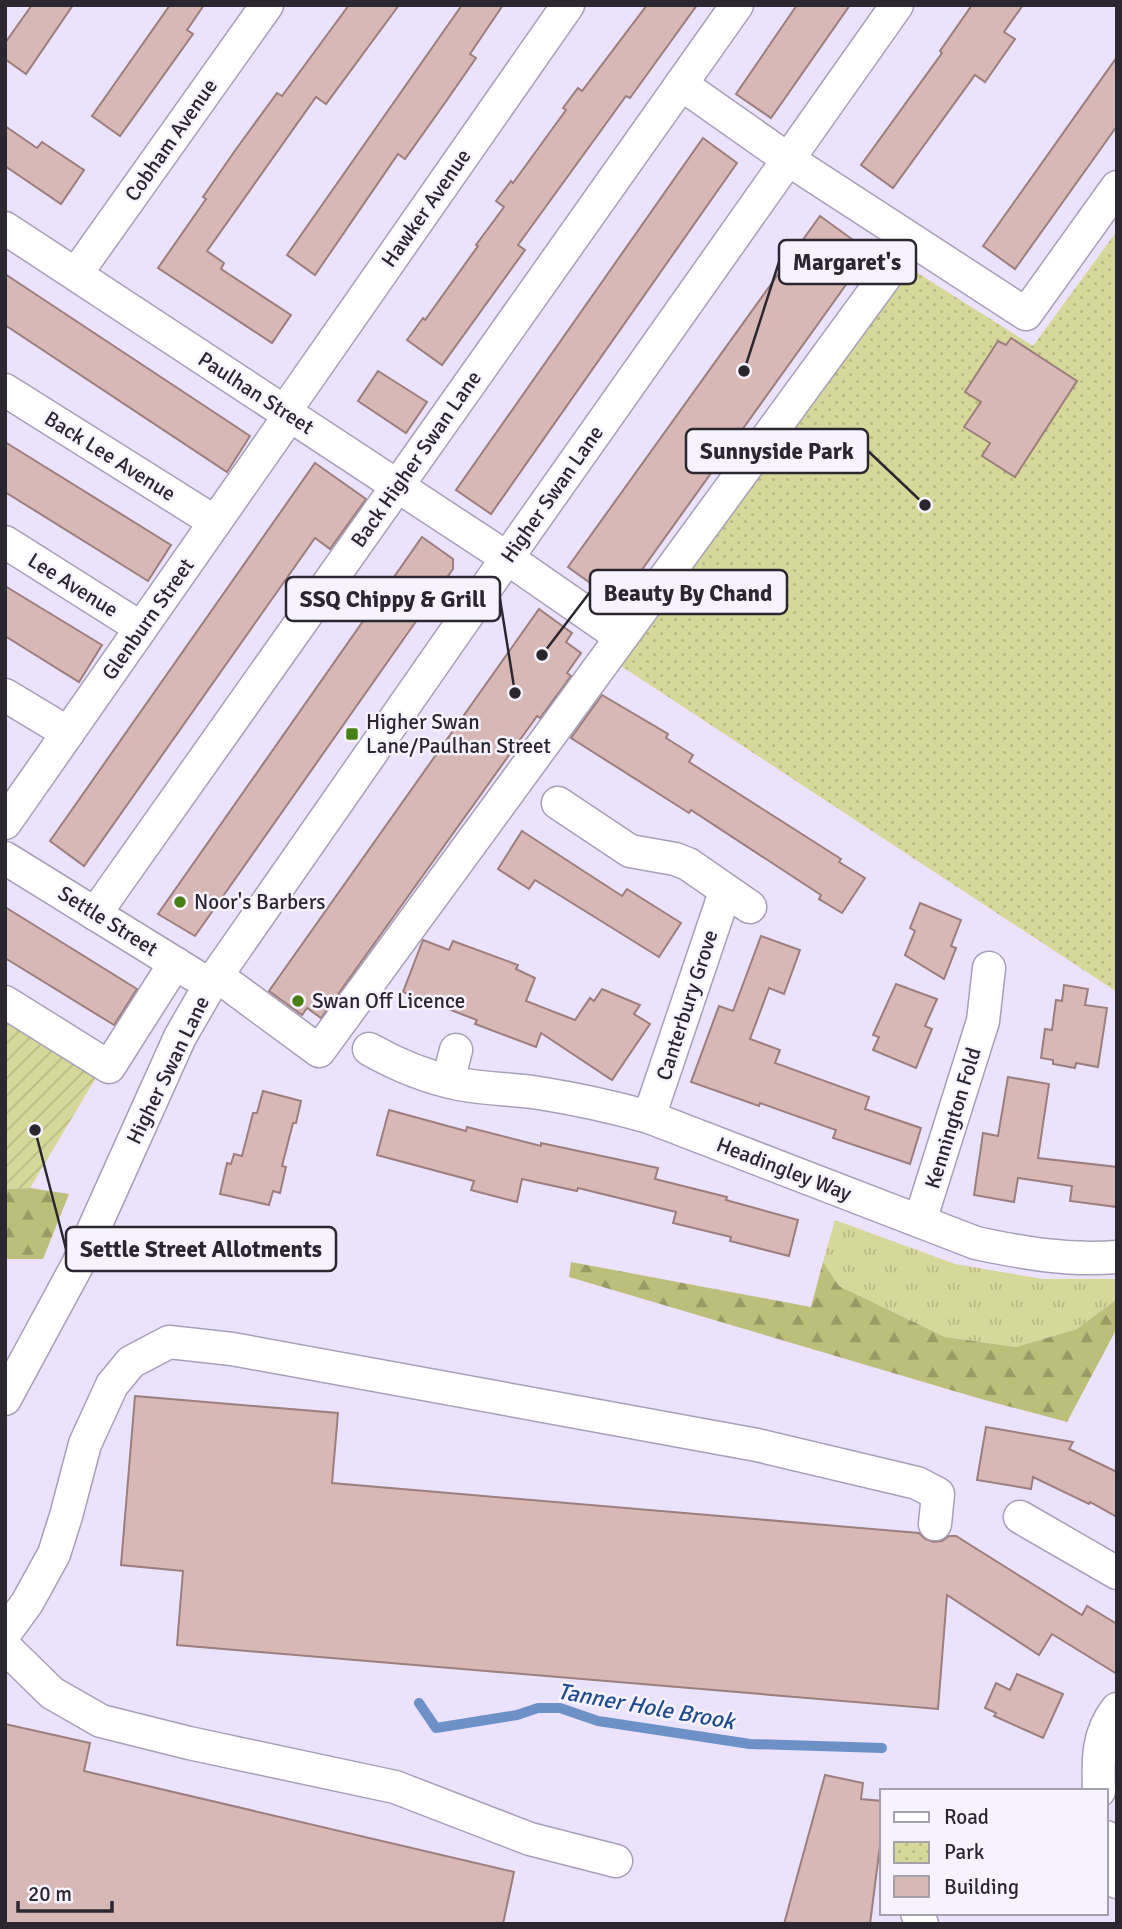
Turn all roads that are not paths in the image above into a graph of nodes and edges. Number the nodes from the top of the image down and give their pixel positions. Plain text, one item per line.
1 (267, 5) edge
2 (568, 5) edge
3 (737, 5) edge
4 (897, 5) edge
5 (681, 84) junction
6 (789, 160) junction
7 (1117, 187) edge
8 (5, 228) edge
9 (912, 240) junction
10 (76, 274) junction
11 (5, 390) edge
12 (287, 413) junction
13 (398, 485) junction
14 (215, 522) junction
15 (5, 542) edge
16 (507, 558) junction
17 (141, 628) junction
18 (621, 637) junction
19 (5, 695) edge
20 (68, 733) junction
21 (558, 803) dead end
22 (5, 823) edge
23 (5, 858) edge
24 (95, 914) junction
25 (175, 963) junction
26 (989, 968) dead end
27 (213, 980) junction
28 (5, 1002) edge
29 (369, 1048) dead end
30 (456, 1050) dead end
31 (449, 1081) junction
32 (649, 1117) junction
33 (920, 1222) junction
34 (1117, 1257) edge
35 (5, 1399) edge
36 (1020, 1517) dead end
37 (934, 1524) dead end
38 (1117, 1573) edge
39 (5, 1633) edge
40 (5, 1647) edge
41 (1117, 1709) edge
42 (1099, 1789) edge
43 (1108, 1846) edge
44 (616, 1861) dead end
45 (1117, 1882) edge

1 - 10 street, Cobham Avenue
2 - 12 street, Hawker Avenue
3 - 5 street, Back Higher Swan Lane
4 - 6 street, Higher Swan Lane
5 - 6 street
5 - 13 street, Back Higher Swan Lane
6 - 9 street
6 - 16 street, Higher Swan Lane
7 - 9 street
8 - 10 street, Paulhan Street
9 - 18 street
10 - 12 street, Paulhan Street
11 - 14 street, Back Lee Avenue
12 - 13 street, Paulhan Street
12 - 14 street, Glenburn Street
13 - 16 street, Paulhan Street
13 - 24 street, Back Higher Swan Lane
14 - 17 street, Glenburn Street
15 - 17 street, Lee Avenue
16 - 18 street, Paulhan Street
16 - 27 street, Higher Swan Lane
17 - 20 street, Glenburn Street
18 - 27 street, Settle Street
19 - 20 street
20 - 22 street, Glenburn Street
21 - 32 street, Canterbury Grove
23 - 24 street, Settle Street
24 - 25 street, Settle Street
25 - 27 street, Settle Street
25 - 28 street
26 - 33 street, Kennington Fold
27 - 35 street, Higher Swan Lane
29 - 31 street, Headingley Way
30 - 31 street
31 - 32 street, Headingley Way
32 - 33 street, Headingley Way
33 - 34 street, Headingley Way
36 - 38 street
37 - 39 street
40 - 44 street
41 - 42 street
43 - 45 street

